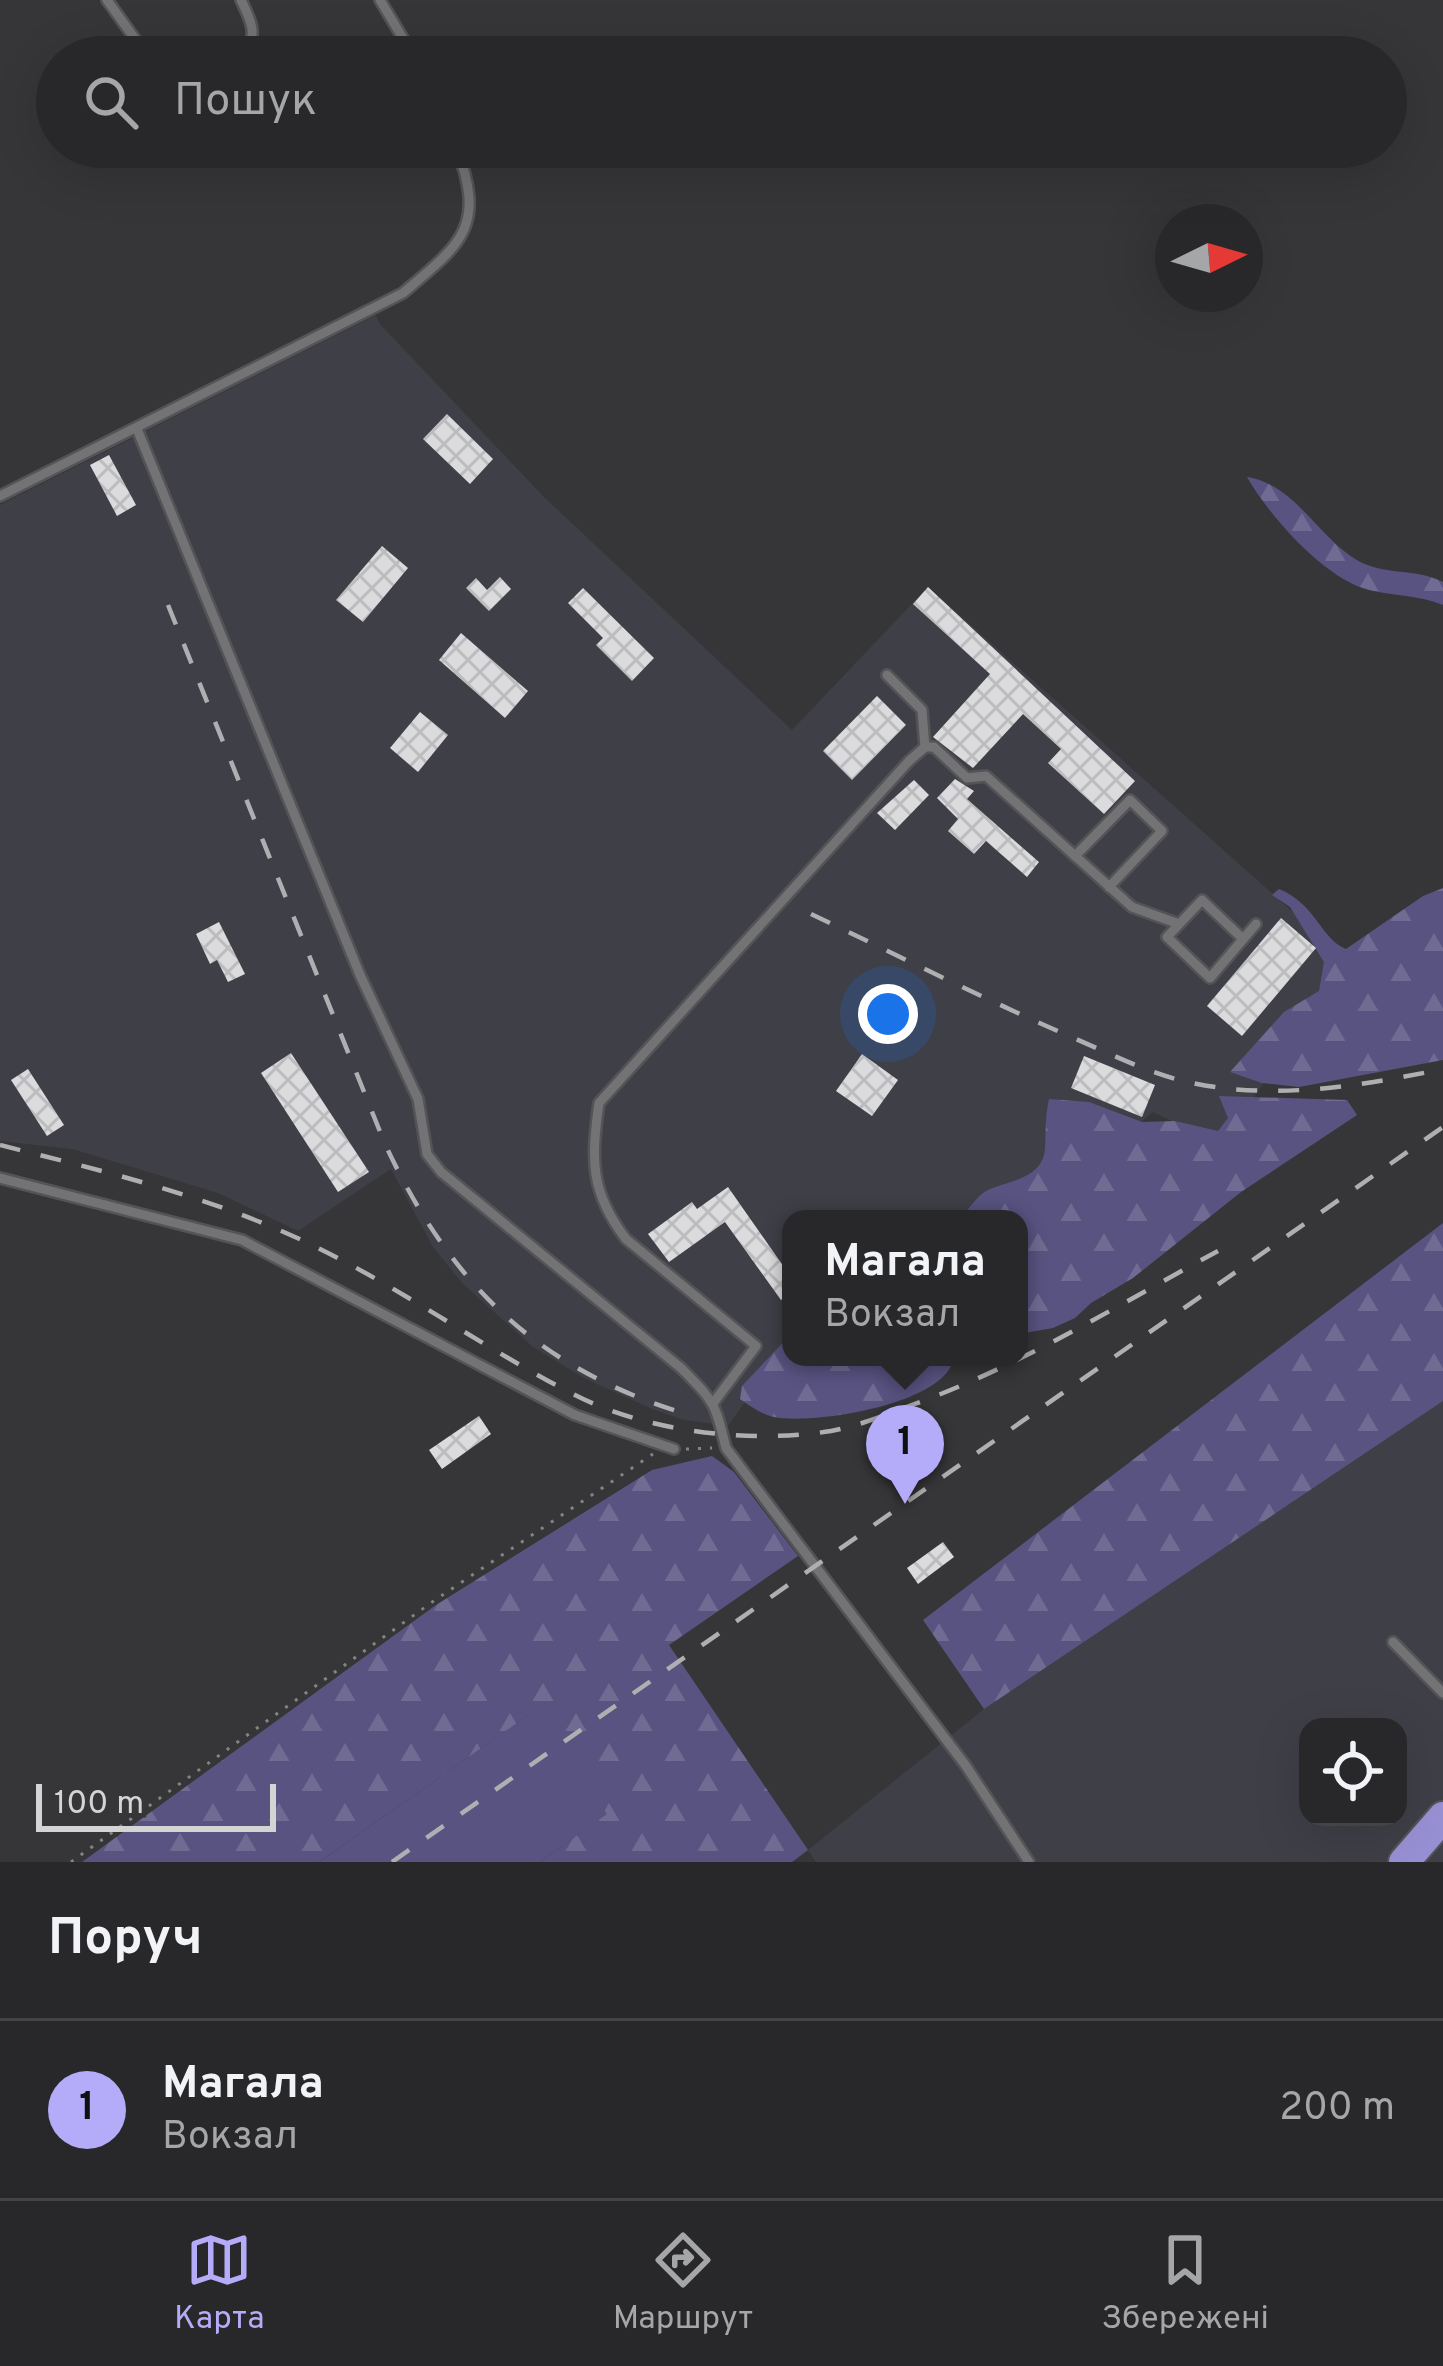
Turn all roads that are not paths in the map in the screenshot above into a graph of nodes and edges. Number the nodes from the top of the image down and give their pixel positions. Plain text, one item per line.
1 (107, 0) edge
2 (241, 0) edge
3 (380, 0) edge
4 (133, 36) edge
5 (253, 36) edge
6 (401, 36) edge
7 (463, 168) edge
8 (137, 429) junction
9 (0, 496) edge
10 (887, 675) dead end
11 (925, 747) junction
12 (1075, 856) junction
13 (1109, 886) junction
14 (1179, 924) junction
15 (1256, 924) dead end
16 (1243, 939) junction
17 (0, 1178) edge
18 (714, 1402) junction
19 (674, 1449) road end
20 (1393, 1642) dead end
21 (1443, 1693) edge
22 (1443, 1817) edge
23 (1029, 1862) edge
24 (1404, 1862) edge

1 - 4 lane
2 - 5 lane
3 - 6 lane
7 - 8 lane
8 - 9 lane
8 - 18 lane
10 - 11 lane
11 - 12 lane
11 - 18 lane
12 - 13 lane
12 - 13 lane
13 - 14 lane
14 - 16 lane
14 - 16 lane
15 - 16 lane
17 - 19 lane
18 - 23 lane
20 - 21 lane
22 - 24 highway

